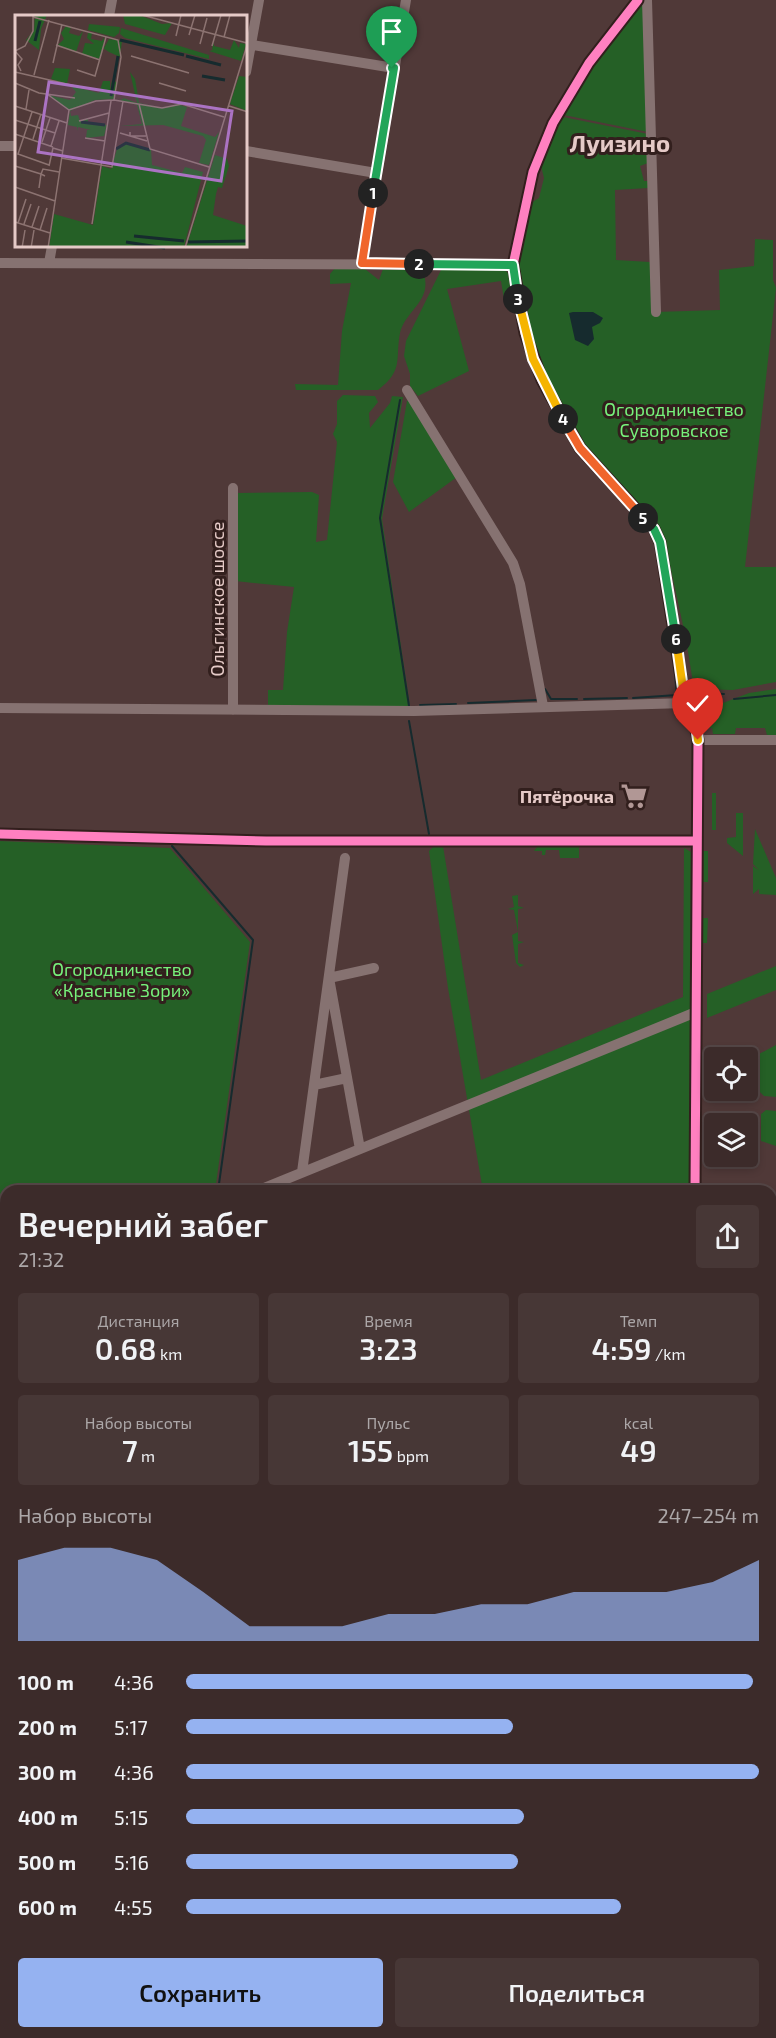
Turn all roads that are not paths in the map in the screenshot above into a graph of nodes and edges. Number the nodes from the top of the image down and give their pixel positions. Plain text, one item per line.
1 (112, 0) edge
2 (259, 0) edge
3 (406, 0) edge
4 (638, 0) edge
5 (647, 0) edge
6 (109, 15) edge
7 (248, 44) edge
8 (394, 68) junction
9 (248, 151) edge
10 (376, 173) junction
11 (51, 248) edge
12 (0, 263) edge
13 (362, 263) junction
14 (49, 264) junction
15 (513, 265) junction
16 (656, 312) dead end
17 (407, 390) dead end
18 (233, 488) dead end
19 (685, 703) junction
20 (543, 706) junction
21 (0, 708) edge
22 (233, 711) junction
23 (698, 740) junction
24 (776, 740) edge
25 (0, 834) edge
26 (697, 841) junction
27 (345, 858) dead end
28 (374, 968) dead end
29 (329, 978) junction
30 (696, 1012) junction
31 (347, 1078) junction
32 (314, 1085) junction
33 (360, 1149) junction
34 (303, 1172) junction
35 (271, 1185) edge
36 (695, 1185) edge

1 - 6 street
2 - 7 street
3 - 8 street
4 - 15 street
5 - 16 street
7 - 8 street
8 - 10 street
9 - 10 street
10 - 13 street
11 - 14 street
12 - 14 street
13 - 14 street
13 - 15 street
15 - 19 street
17 - 20 street
18 - 22 street, Ольгинское шоссе
19 - 20 street
19 - 23 street
20 - 22 street
21 - 22 street
23 - 24 street
23 - 26 street
25 - 26 street
26 - 30 street
27 - 29 street
28 - 29 street
29 - 31 street
29 - 32 street
30 - 33 street
30 - 36 street
31 - 32 street
31 - 33 street
32 - 34 street
33 - 34 street
34 - 35 street

